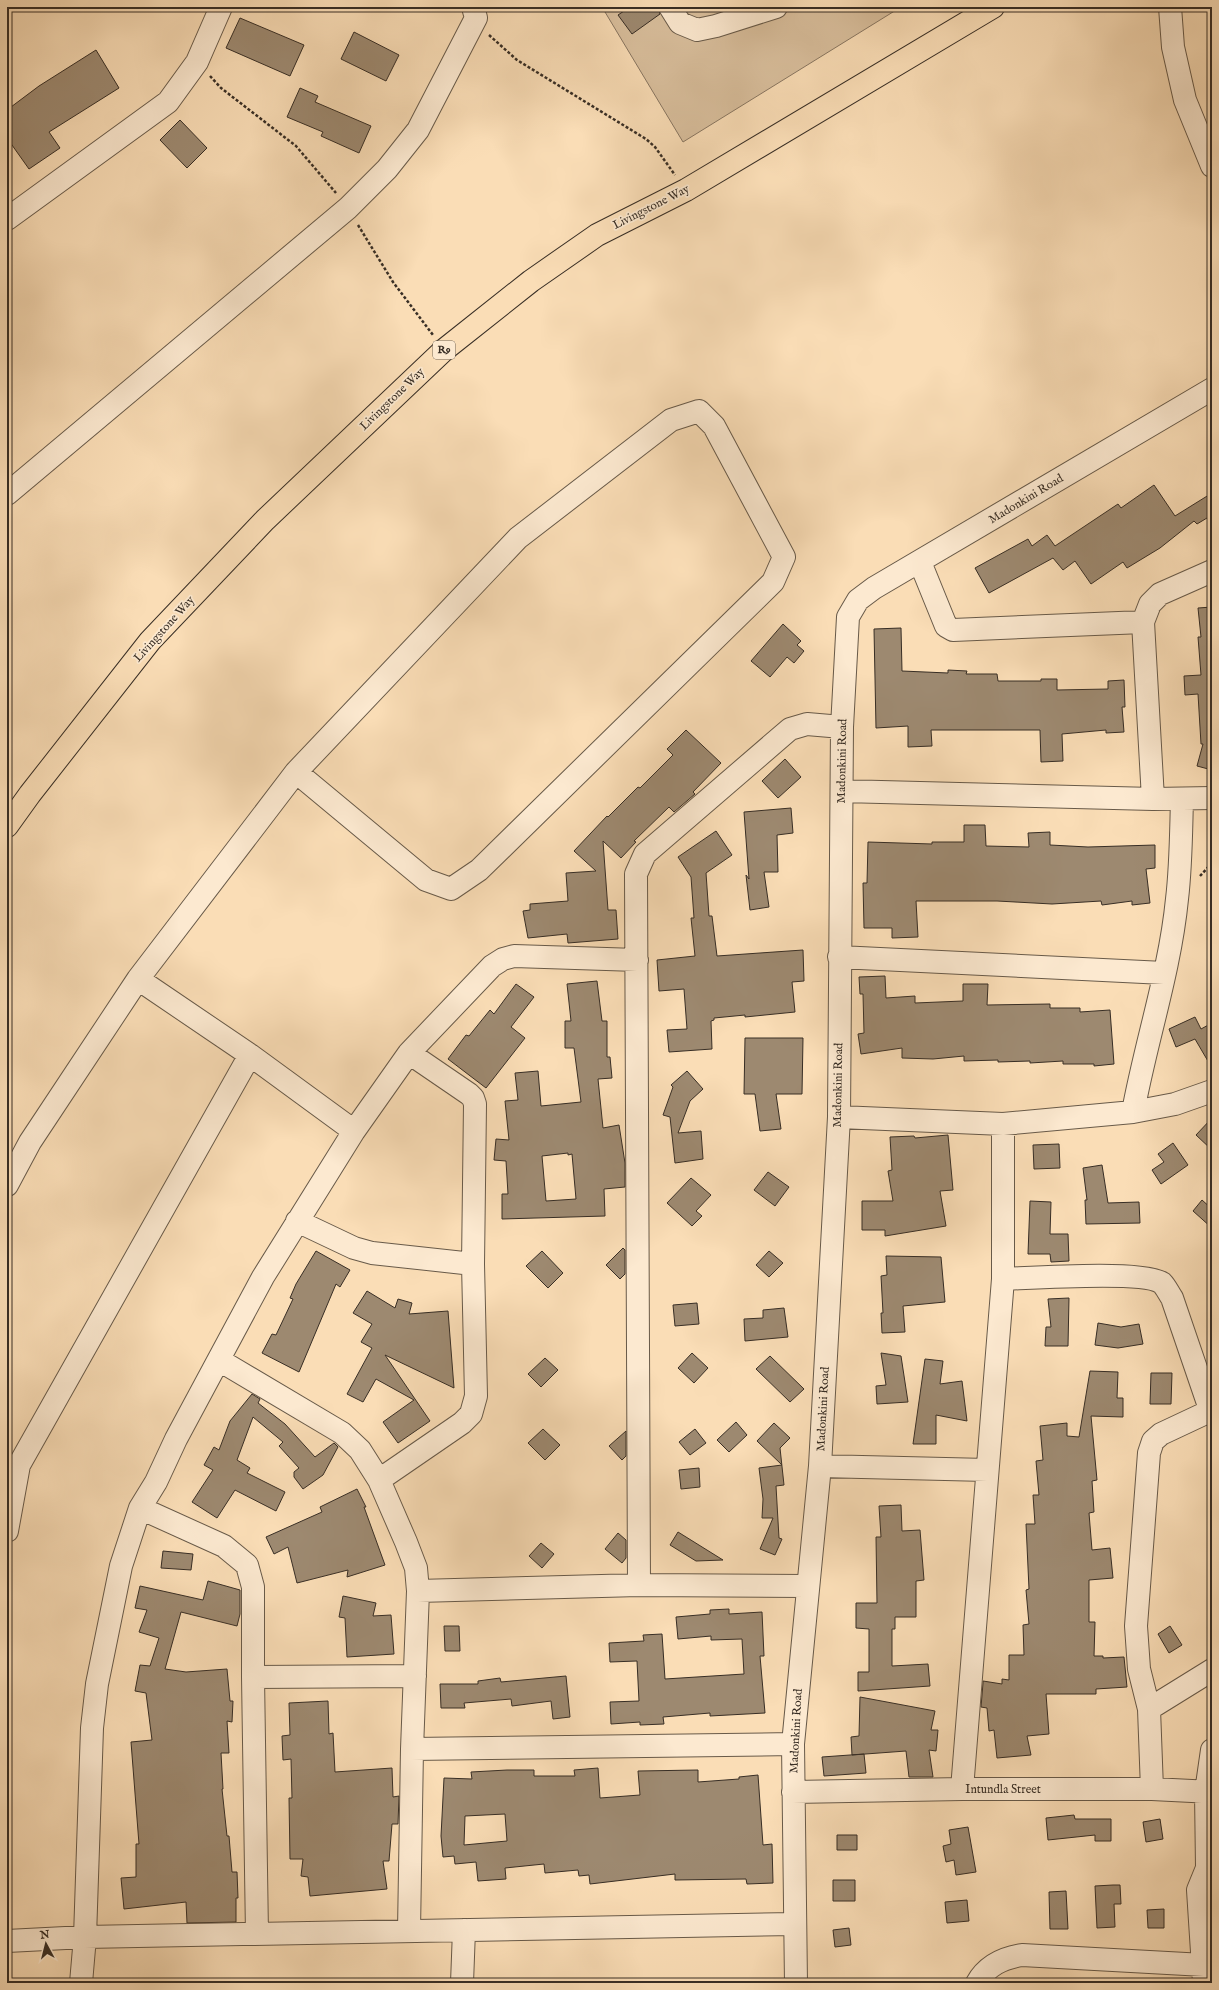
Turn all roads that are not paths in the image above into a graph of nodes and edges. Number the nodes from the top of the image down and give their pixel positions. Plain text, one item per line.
1 (221, 7) edge
2 (670, 7) edge
3 (776, 7) edge
4 (993, 7) edge
5 (1170, 7) edge
6 (474, 13) edge
7 (1212, 166) edge
8 (7, 219) edge
9 (1212, 389) edge
10 (7, 494) edge
11 (920, 562) junction
12 (1212, 571) edge
13 (1143, 622) junction
14 (842, 727) junction
15 (296, 772) junction
16 (842, 791) junction
17 (1212, 798) edge
18 (1182, 799) junction
19 (1153, 800) junction
20 (7, 826) edge
21 (839, 957) junction
22 (637, 960) junction
23 (1164, 973) junction
24 (138, 979) junction
25 (409, 1053) junction
26 (250, 1055) junction
27 (1212, 1091) edge
28 (1132, 1112) junction
29 (839, 1116) junction
30 (1003, 1124) junction
31 (354, 1130) junction
32 (7, 1185) edge
33 (297, 1221) junction
34 (473, 1264) junction
35 (1002, 1279) junction
36 (219, 1360) junction
37 (1211, 1413) edge
38 (820, 1466) junction
39 (987, 1470) junction
40 (379, 1480) junction
41 (140, 1508) junction
42 (7, 1531) edge
43 (639, 1585) junction
44 (808, 1586) junction
45 (418, 1591) junction
46 (1212, 1670) edge
47 (415, 1676) junction
48 (253, 1677) junction
49 (1149, 1709) junction
50 (793, 1744) junction
51 (412, 1749) junction
52 (1212, 1750) edge
53 (962, 1789) junction
54 (1152, 1789) junction
55 (793, 1792) junction
56 (1209, 1792) edge
57 (1210, 1874) edge
58 (794, 1924) junction
59 (464, 1930) junction
60 (409, 1931) junction
61 (258, 1934) junction
62 (85, 1937) junction
63 (7, 1941) edge
64 (1204, 1974) edge
65 (81, 1983) edge
66 (462, 1983) edge
67 (796, 1983) edge
68 (977, 1983) edge

1 - 8 street
2 - 3 street
4 - 20 highway, Livingstone Way / R9
5 - 7 street
6 - 10 street
9 - 11 street, Madonkini Road
11 - 13 street
11 - 14 street, Madonkini Road
12 - 13 street
13 - 19 street
14 - 16 street, Madonkini Road
14 - 22 street
15 - 15 street
15 - 24 street
16 - 19 street
16 - 21 street, Madonkini Road
17 - 18 street
18 - 19 street
18 - 23 street
21 - 23 street
21 - 29 street, Madonkini Road
22 - 25 street
22 - 43 street
23 - 28 street
24 - 26 street
24 - 32 street
25 - 31 street
25 - 34 street
26 - 31 street
26 - 42 street
27 - 28 street
28 - 30 street
29 - 30 street
29 - 38 street, Madonkini Road
30 - 35 street
31 - 33 street
33 - 34 street
33 - 36 street
34 - 40 street
35 - 37 street
35 - 39 street
36 - 40 street
36 - 41 street
37 - 49 street
38 - 39 street
38 - 44 street, Madonkini Road
39 - 53 street
40 - 45 street
41 - 48 street
41 - 62 street
43 - 44 street
43 - 45 street
44 - 50 street, Madonkini Road
45 - 47 street
46 - 49 street
47 - 48 street
47 - 51 street
48 - 61 street
49 - 54 street
50 - 51 street
50 - 55 street, Madonkini Road
51 - 60 street
52 - 56 street
53 - 54 street, Intundla Street
53 - 55 street, Intundla Street
54 - 56 street, Intundla Street
55 - 58 street, Madonkini Road
56 - 57 street
57 - 64 street
58 - 59 street
58 - 67 street, Madonkini Road
59 - 60 street
59 - 66 street
60 - 61 street
61 - 62 street
62 - 63 street
62 - 65 street
64 - 68 street

